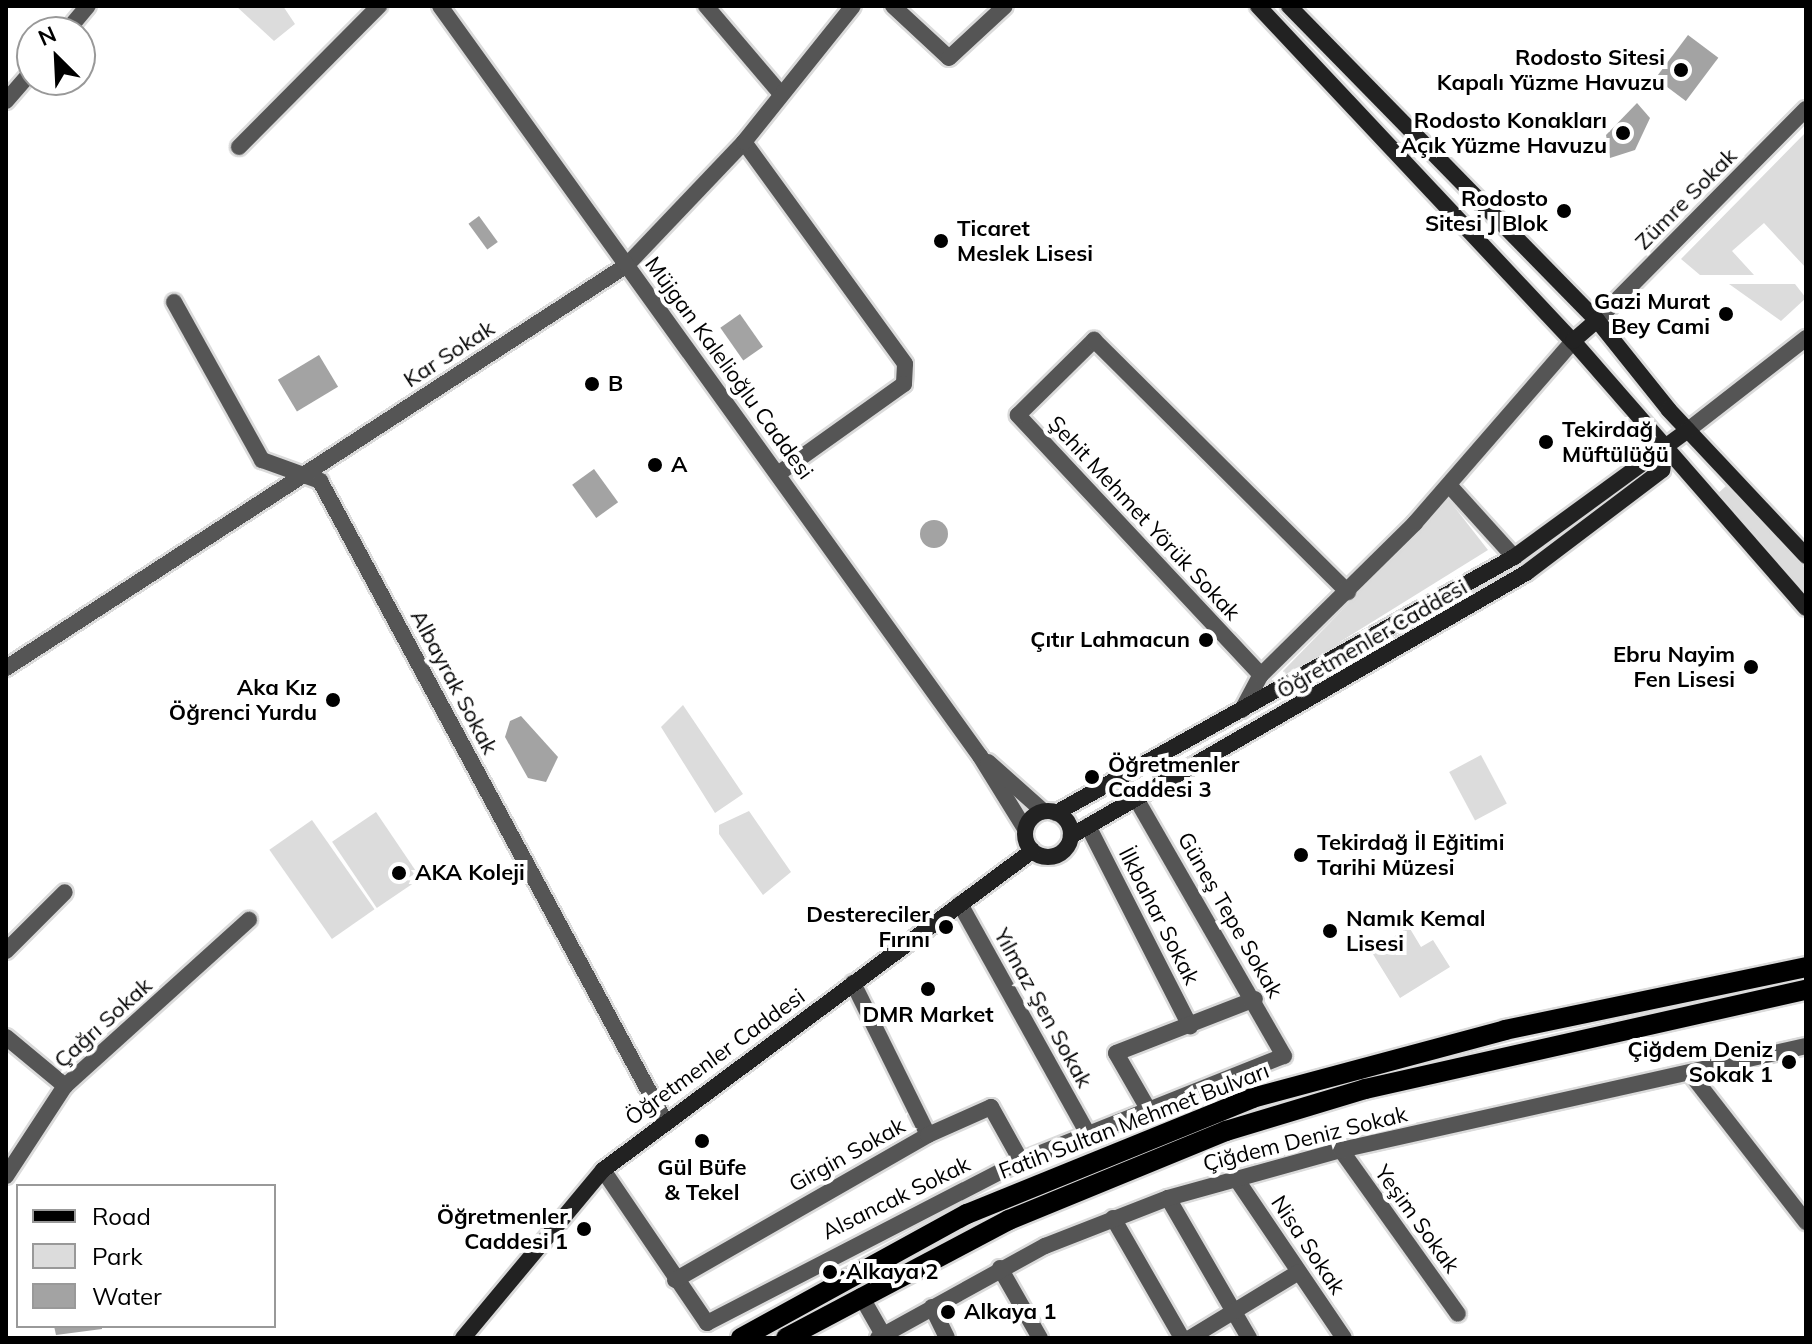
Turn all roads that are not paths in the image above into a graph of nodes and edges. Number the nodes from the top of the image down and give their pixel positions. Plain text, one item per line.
1 (379, 6) edge
2 (440, 6) edge
3 (706, 6) edge
4 (853, 6) edge
5 (893, 6) edge
6 (1005, 6) edge
7 (1258, 6) edge
8 (1289, 6) edge
9 (781, 94) junction
10 (1806, 109) edge
11 (744, 142) junction
12 (239, 147) dead end
13 (627, 265) junction
14 (174, 302) dead end
15 (1597, 320) junction
16 (1806, 338) edge
17 (1573, 341) junction
18 (1688, 430) junction
19 (1666, 447) junction
20 (778, 474) junction
21 (296, 478) junction
22 (1449, 485) junction
23 (1806, 556) edge
24 (1514, 557) junction
25 (1526, 573) junction
26 (1348, 592) junction
27 (1806, 608) edge
28 (6, 668) edge
29 (1261, 675) junction
30 (1242, 710) junction
31 (980, 756) junction
32 (1135, 797) junction
33 (1050, 812) junction
34 (1088, 826) junction
35 (1025, 829) junction
36 (1071, 836) junction
37 (1032, 851) junction
38 (65, 892) dead end
39 (960, 904) junction
40 (249, 920) dead end
41 (6, 951) edge
42 (1806, 967) edge
43 (853, 983) junction
44 (1806, 990) edge
45 (1255, 999) junction
46 (1190, 1026) junction
47 (6, 1037) edge
48 (1806, 1046) edge
49 (1284, 1056) joint
50 (1690, 1073) junction
51 (65, 1086) junction
52 (1147, 1107) junction
53 (664, 1119) junction
54 (1087, 1132) junction
55 (928, 1135) junction
56 (1341, 1150) junction
57 (1021, 1161) junction
58 (603, 1170) junction
59 (6, 1176) edge
60 (1235, 1177) junction
61 (1168, 1198) junction
62 (1113, 1218) junction
63 (1806, 1222) edge
64 (1000, 1268) junction
65 (1299, 1272) junction
66 (675, 1280) junction
67 (861, 1296) junction
68 (932, 1307) junction
69 (1233, 1313) junction
70 (1458, 1314) dead end
71 (882, 1337) edge
72 (463, 1338) edge
73 (741, 1338) edge
74 (786, 1338) edge
75 (863, 1338) edge
76 (947, 1338) edge
77 (1040, 1338) edge
78 (1182, 1338) edge
79 (1190, 1338) edge
80 (1249, 1338) edge
81 (1344, 1338) edge

1 - 12 street
2 - 13 street, Müjgan Kalelioğlu Caddesi
3 - 9 street
4 - 9 street, Kar Sokak
5 - 6 street
7 - 17 main road
8 - 15 main road
9 - 11 street, Kar Sokak
10 - 15 street, Zümre Sokak
11 - 13 street, Kar Sokak
11 - 20 street
13 - 20 street, Müjgan Kalelioğlu Caddesi
13 - 21 street, Kar Sokak
14 - 21 street, Albayrak Sokak
15 - 17 main road
15 - 18 main road
16 - 18 street, Öğretmenler Caddesi
17 - 19 main road
17 - 22 street
18 - 19 main road, Öğretmenler Caddesi
18 - 23 main road
19 - 24 main road, Öğretmenler Caddesi
19 - 25 main road, Öğretmenler Caddesi
19 - 27 main road
20 - 31 street, Müjgan Kalelioğlu Caddesi
21 - 28 street, Kar Sokak
21 - 53 street, Albayrak Sokak
22 - 24 street
22 - 26 street
24 - 25 main road
24 - 30 main road, Öğretmenler Caddesi
25 - 32 main road, Öğretmenler Caddesi
26 - 29 street
26 - 29 street, Şehit Mehmet Yörük Sokak
29 - 30 street
30 - 33 main road, Öğretmenler Caddesi
31 - 33 street, Müjgan Kalelioğlu Caddesi
31 - 35 street, Müjgan Kalelioğlu Caddesi
32 - 34 main road, Öğretmenler Caddesi
32 - 45 street, Güneş Tepe Sokak
33 - 35 main road, Öğretmenler Caddesi
33 - 36 main road
34 - 36 main road, Öğretmenler Caddesi
34 - 46 street, İlkbahar Sokak
35 - 37 main road
36 - 37 main road, Öğretmenler Caddesi
37 - 39 main road, Öğretmenler Caddesi
38 - 41 street
39 - 43 main road, Öğretmenler Caddesi
39 - 54 street, Yılmaz Şen Sokak
40 - 51 street, Çağrı Sokak
42 - 73 main road, Fatih Sultan Mehmet Bulvarı
43 - 53 main road, Öğretmenler Caddesi
43 - 55 street
44 - 67 main road, Fatih Sultan Mehmet Bulvarı
45 - 46 street
45 - 49 street, Güneş Tepe Sokak
46 - 52 street
47 - 51 street
48 - 50 street, Çiğdem Deniz Sokak
49 - 52 street, Alsancak Sokak
50 - 56 street, Çiğdem Deniz Sokak
50 - 63 street
51 - 59 street, Çağrı Sokak
52 - 54 street, Alsancak Sokak
53 - 58 main road, Öğretmenler Caddesi
54 - 57 street, Alsancak Sokak
55 - 57 street, Girgin Sokak
55 - 66 street, Girgin Sokak
56 - 60 street, Çiğdem Deniz Sokak
56 - 70 street, Yeşim Sokak
57 - 66 street, Alsancak Sokak
58 - 66 street, Alsancak Sokak
58 - 72 main road, Öğretmenler Caddesi
60 - 61 street, Çiğdem Deniz Sokak
60 - 65 street, Nisa Sokak
61 - 62 street, Çiğdem Deniz Sokak
61 - 69 street
62 - 64 street, Çiğdem Deniz Sokak
62 - 78 street
64 - 68 street, Çiğdem Deniz Sokak
64 - 77 street
65 - 69 street
65 - 81 street, Nisa Sokak
67 - 71 street
67 - 74 main road, Fatih Sultan Mehmet Bulvarı
68 - 71 street, Çiğdem Deniz Sokak
68 - 76 street
69 - 79 street
69 - 80 street
71 - 75 street, Çiğdem Deniz Sokak

